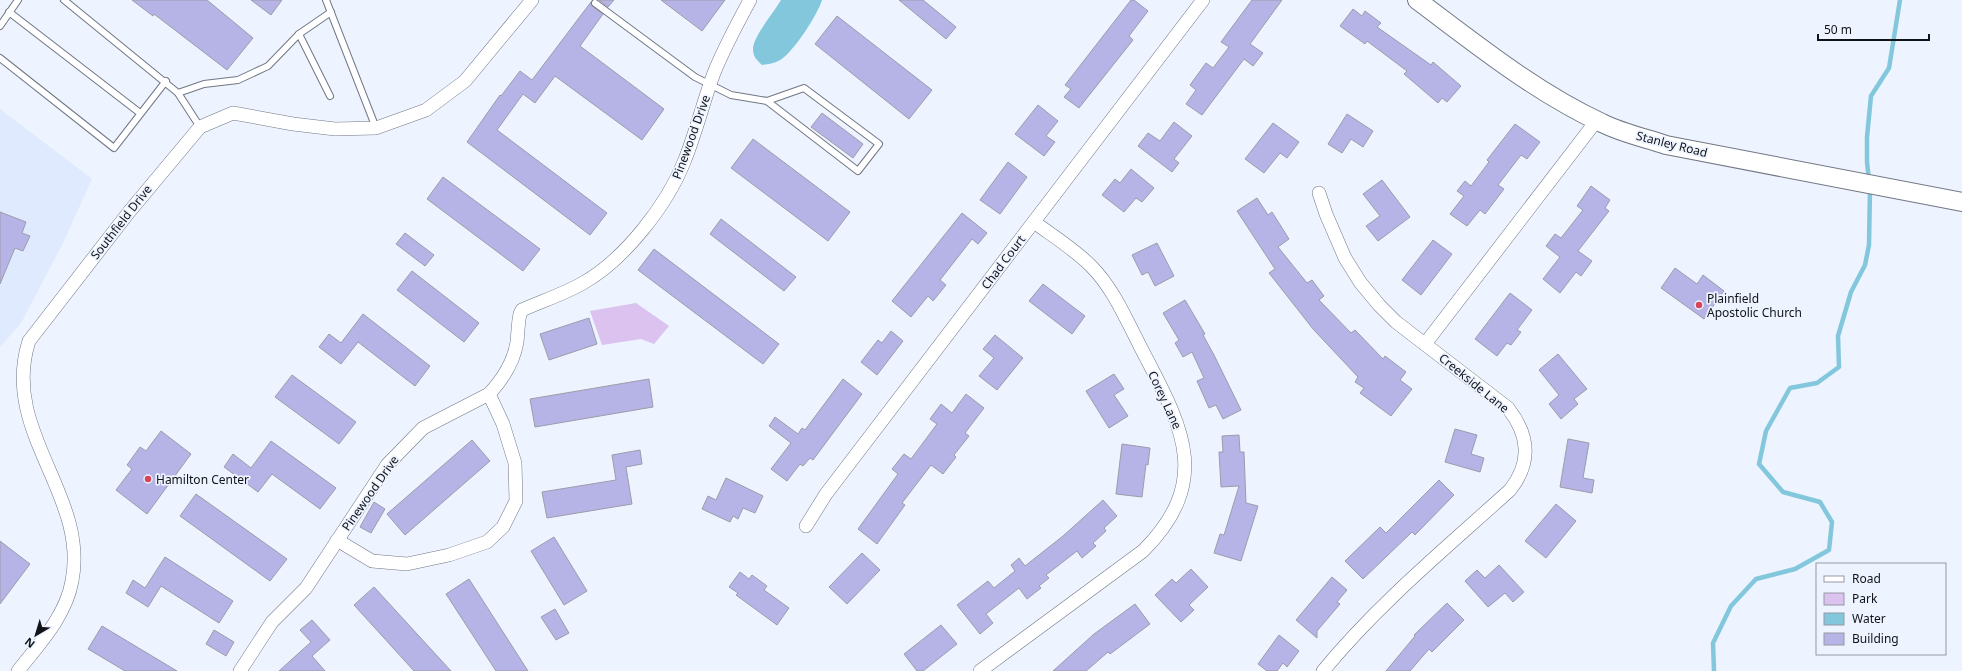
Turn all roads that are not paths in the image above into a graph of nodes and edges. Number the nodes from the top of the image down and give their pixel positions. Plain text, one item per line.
1 (18, 0) edge
2 (64, 0) edge
3 (326, 0) edge
4 (532, 0) edge
5 (750, 0) edge
6 (1203, 0) edge
7 (1417, 0) edge
8 (596, 3) dead end
9 (9, 12) junction
10 (331, 12) junction
11 (0, 26) edge
12 (299, 34) junction
13 (0, 58) edge
14 (166, 81) junction
15 (710, 84) junction
16 (178, 92) junction
17 (330, 96) dead end
18 (767, 101) junction
19 (140, 113) junction
20 (1597, 120) junction
21 (200, 127) junction
22 (376, 128) junction
23 (1319, 193) dead end
24 (1962, 202) edge
25 (1034, 222) junction
26 (1425, 344) junction
27 (489, 394) junction
28 (806, 526) dead end
29 (337, 540) junction
30 (18, 671) edge
31 (240, 671) edge
32 (980, 671) edge
33 (1324, 671) edge

1 - 9 lane
2 - 14 lane
3 - 10 lane
4 - 22 street, Southfield Drive
5 - 15 street, Pinewood Drive
6 - 25 street, Chad Court
7 - 20 street, Stanley Road
8 - 15 lane
9 - 11 lane
9 - 19 lane
10 - 12 lane
10 - 22 lane
12 - 16 lane
12 - 17 lane
13 - 19 lane
14 - 16 lane
14 - 19 lane
15 - 18 lane
15 - 27 street, Pinewood Drive
16 - 21 lane
18 - 18 lane
20 - 24 street, Stanley Road
20 - 26 street
21 - 22 street, Southfield Drive
21 - 30 street, Southfield Drive
23 - 26 street, Creekside Lane
25 - 28 street, Chad Court
25 - 32 street, Corey Lane
26 - 33 street, Creekside Lane
27 - 29 street, Pinewood Drive
27 - 29 street
29 - 31 street, Pinewood Drive

